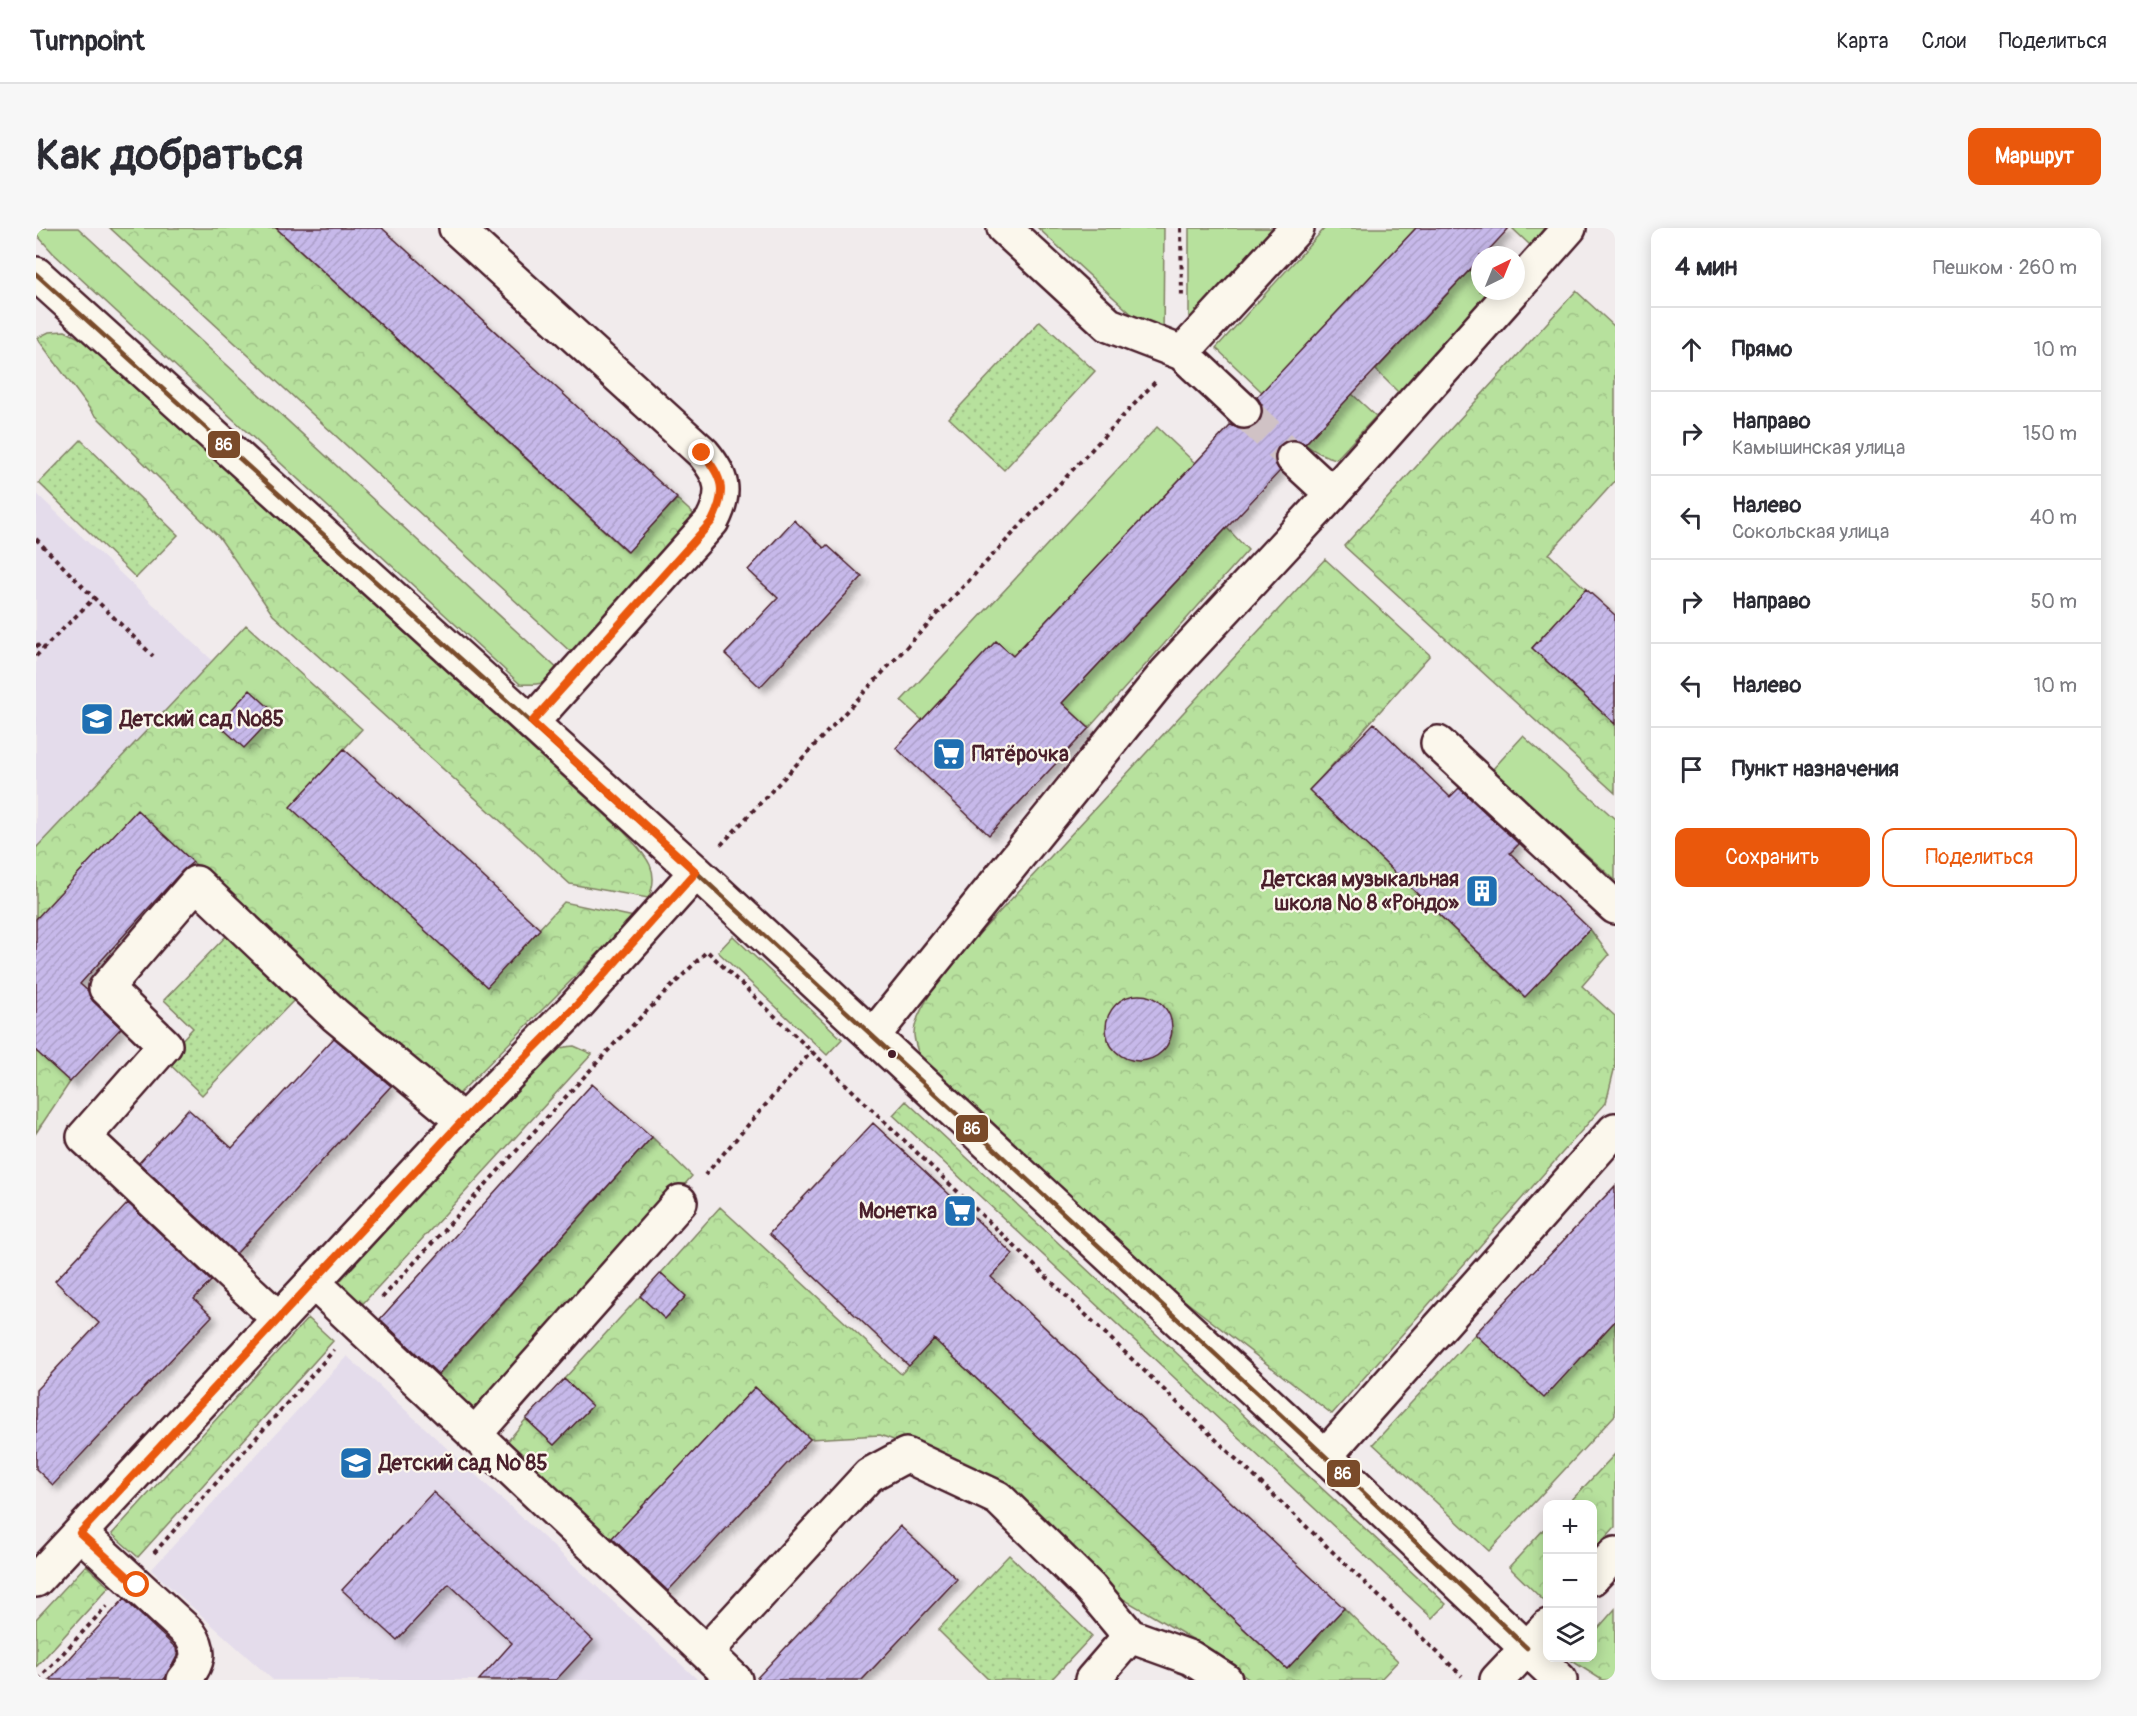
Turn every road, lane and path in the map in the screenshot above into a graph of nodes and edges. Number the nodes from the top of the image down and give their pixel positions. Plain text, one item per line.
1 (456, 228) edge
2 (1004, 228) edge
3 (1181, 228) edge
4 (1297, 228) edge
5 (1569, 228) edge
6 (1525, 279) edge
7 (42, 290) edge
8 (1506, 300) edge
9 (1182, 353) junction
10 (1244, 411) tunnel mouth
11 (1293, 458) tunnel mouth
12 (1332, 494) junction
13 (36, 539) edge
14 (93, 598) junction
15 (36, 644) edge
16 (42, 650) junction
17 (36, 656) edge
18 (153, 656) dead end
19 (532, 722) junction
20 (1438, 743) dead end
21 (696, 872) junction
22 (1615, 907) edge
23 (707, 951) dead end
24 (873, 1036) junction
25 (812, 1051) junction
26 (463, 1120) junction
27 (1615, 1131) edge
28 (680, 1202) joint
29 (313, 1282) junction
30 (279, 1319) junction
31 (474, 1434) junction
32 (1325, 1456) junction
33 (80, 1533) junction
34 (1615, 1554) edge
35 (40, 1568) edge
36 (1597, 1574) edge
37 (1130, 1636) junction
38 (1537, 1637) edge
39 (706, 1652) junction
40 (184, 1680) edge
41 (735, 1680) edge
42 (1092, 1680) edge
43 (1225, 1680) edge
44 (1466, 1680) edge
45 (1497, 1680) edge
46 (1560, 1680) edge

1 - 19 street
2 - 9 street
3 - 9 path
4 - 9 street
5 - 6 street
7 - 19 street
8 - 12 street
9 - 10 street
9 - 21 path
11 - 12 street
12 - 24 street
13 - 14 path
14 - 16 path
14 - 18 path
15 - 16 path
16 - 17 path
19 - 21 street
20 - 22 street
21 - 24 street
21 - 26 street
23 - 25 path
24 - 32 street
25 - 28 path
25 - 44 path
26 - 29 street
26 - 30 street
27 - 32 street
28 - 31 street
29 - 30 street
29 - 31 street
30 - 33 street
31 - 39 street
32 - 38 street
33 - 35 street
33 - 40 street
34 - 36 street
37 - 39 street
37 - 42 street
37 - 43 street
38 - 45 street
38 - 46 street
39 - 41 street

